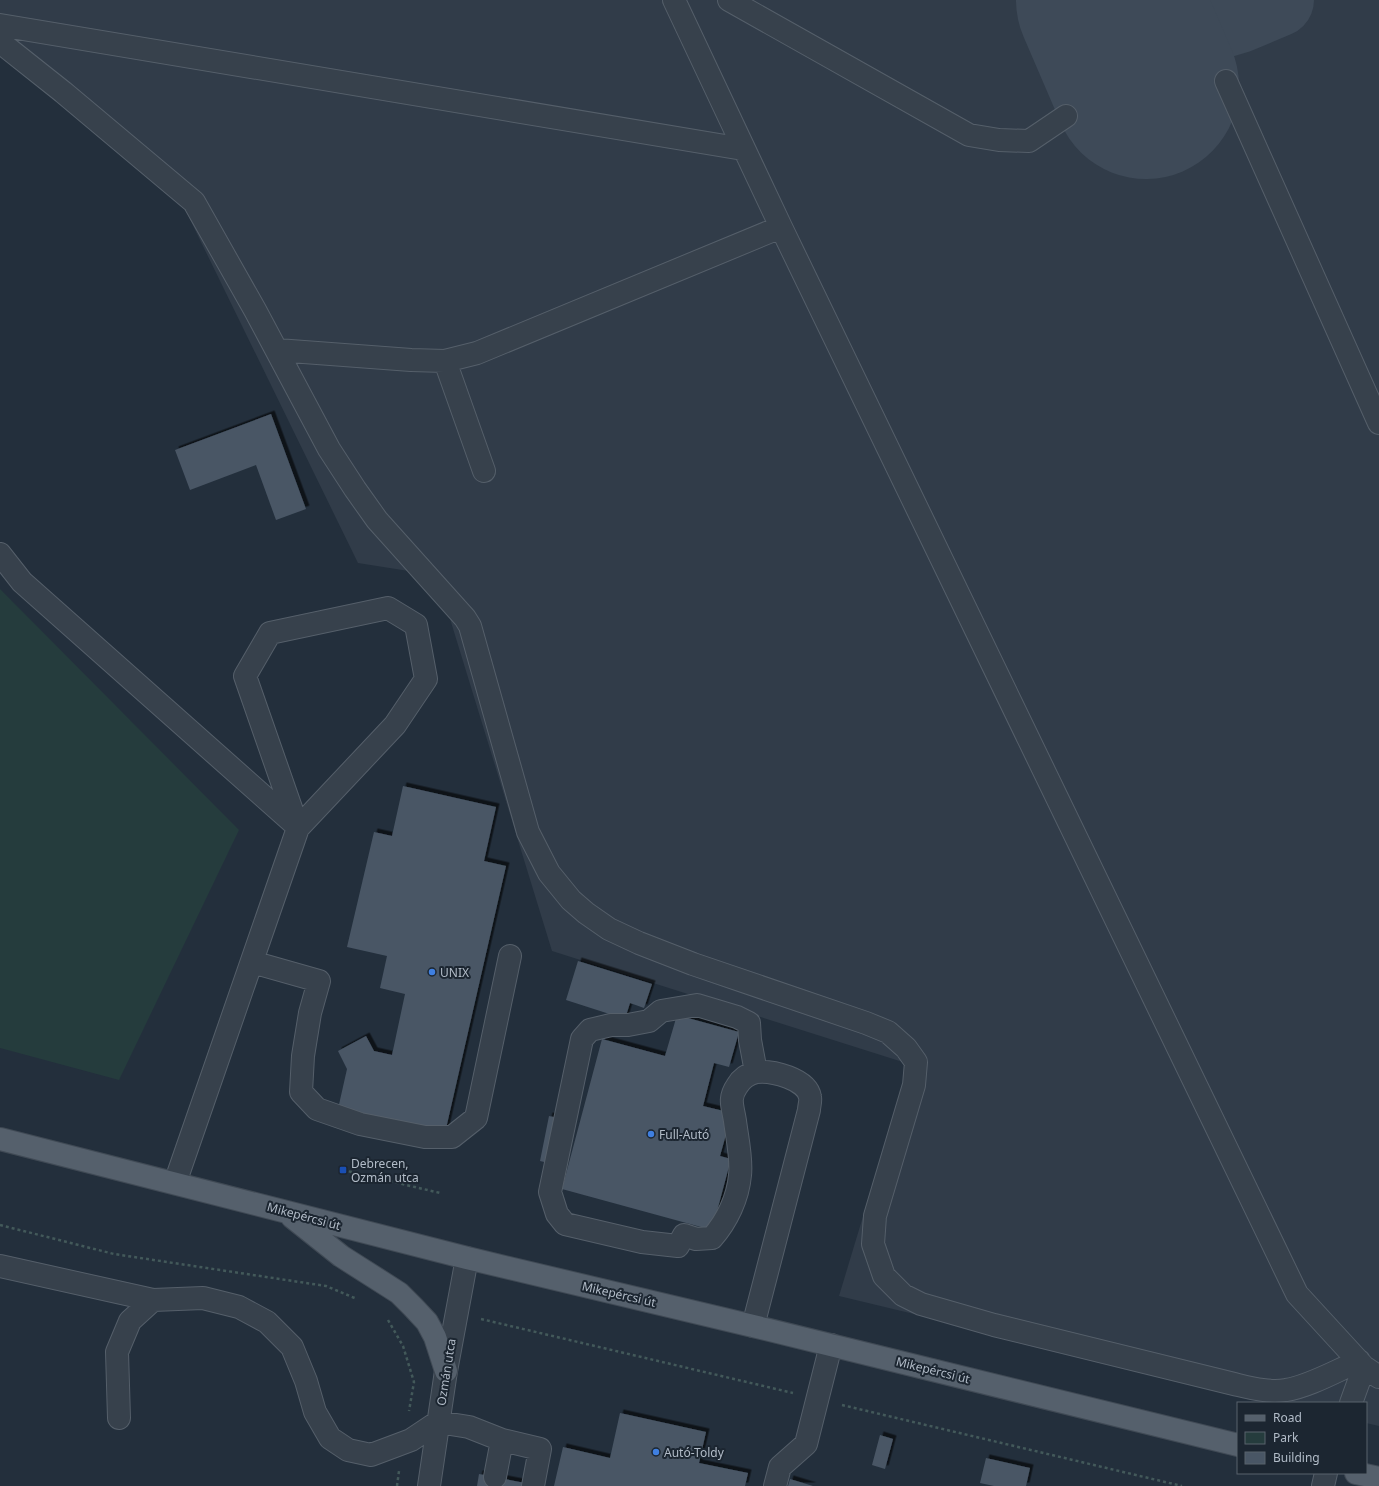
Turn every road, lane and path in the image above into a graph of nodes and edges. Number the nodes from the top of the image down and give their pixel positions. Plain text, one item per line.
1 (674, 0) edge
2 (729, 0) edge
3 (0, 25) edge
4 (0, 42) edge
5 (1226, 81) dead end
6 (1066, 116) dead end
7 (743, 149) junction
8 (781, 227) junction
9 (277, 350) junction
10 (445, 361) junction
11 (1379, 423) edge
12 (484, 470) dead end
13 (0, 554) edge
14 (298, 828) junction
15 (510, 956) dead end
16 (252, 962) junction
17 (756, 1072) junction
18 (0, 1139) edge
19 (343, 1170) dead end
20 (175, 1183) junction
21 (440, 1193) dead end
22 (284, 1211) junction
23 (0, 1225) edge
24 (467, 1258) junction
25 (0, 1266) edge
26 (153, 1300) junction
27 (360, 1300) dead end
28 (413, 1307) junction
29 (456, 1312) junction
30 (386, 1317) dead end
31 (389, 1322) junction
32 (753, 1326) junction
33 (831, 1345) junction
34 (1367, 1368) edge
35 (446, 1371) junction
36 (818, 1399) junction
37 (1351, 1402) edge
38 (118, 1418) dead end
39 (438, 1422) junction
40 (502, 1440) junction
41 (403, 1443) junction
42 (1237, 1444) edge
43 (1326, 1474) edge
44 (1361, 1474) edge
45 (495, 1477) dead end
46 (1379, 1478) edge
47 (397, 1486) edge
48 (429, 1486) edge
49 (533, 1486) edge
50 (775, 1486) edge
51 (1182, 1486) edge
52 (1323, 1486) edge

1 - 7 street
2 - 6 street
3 - 7 street
4 - 9 street
5 - 11 street
7 - 8 street
8 - 10 street
8 - 34 street
9 - 10 street
9 - 34 street
10 - 12 street
13 - 14 street
14 - 14 street
14 - 16 street
15 - 16 street
16 - 20 street
17 - 17 street
17 - 32 street
18 - 20 main road, Mikepércsi út
19 - 21 path
20 - 22 main road, Mikepércsi út
22 - 24 main road, Mikepércsi út
22 - 28 main road
23 - 27 path
24 - 29 street, Ozmán utca
24 - 32 main road, Mikepércsi út
25 - 26 street
26 - 38 street
26 - 41 street
28 - 31 path
28 - 35 main road
29 - 35 street, Ozmán utca
29 - 36 path
30 - 31 path
31 - 41 path
32 - 33 main road, Mikepércsi út
33 - 36 street
33 - 42 main road, Mikepércsi út
34 - 37 street
35 - 39 street, Ozmán utca
36 - 50 street
36 - 51 path
39 - 40 street
39 - 41 street
39 - 48 street, Ozmán utca
40 - 45 street
40 - 49 street
41 - 47 path
43 - 52 street
44 - 46 main road

